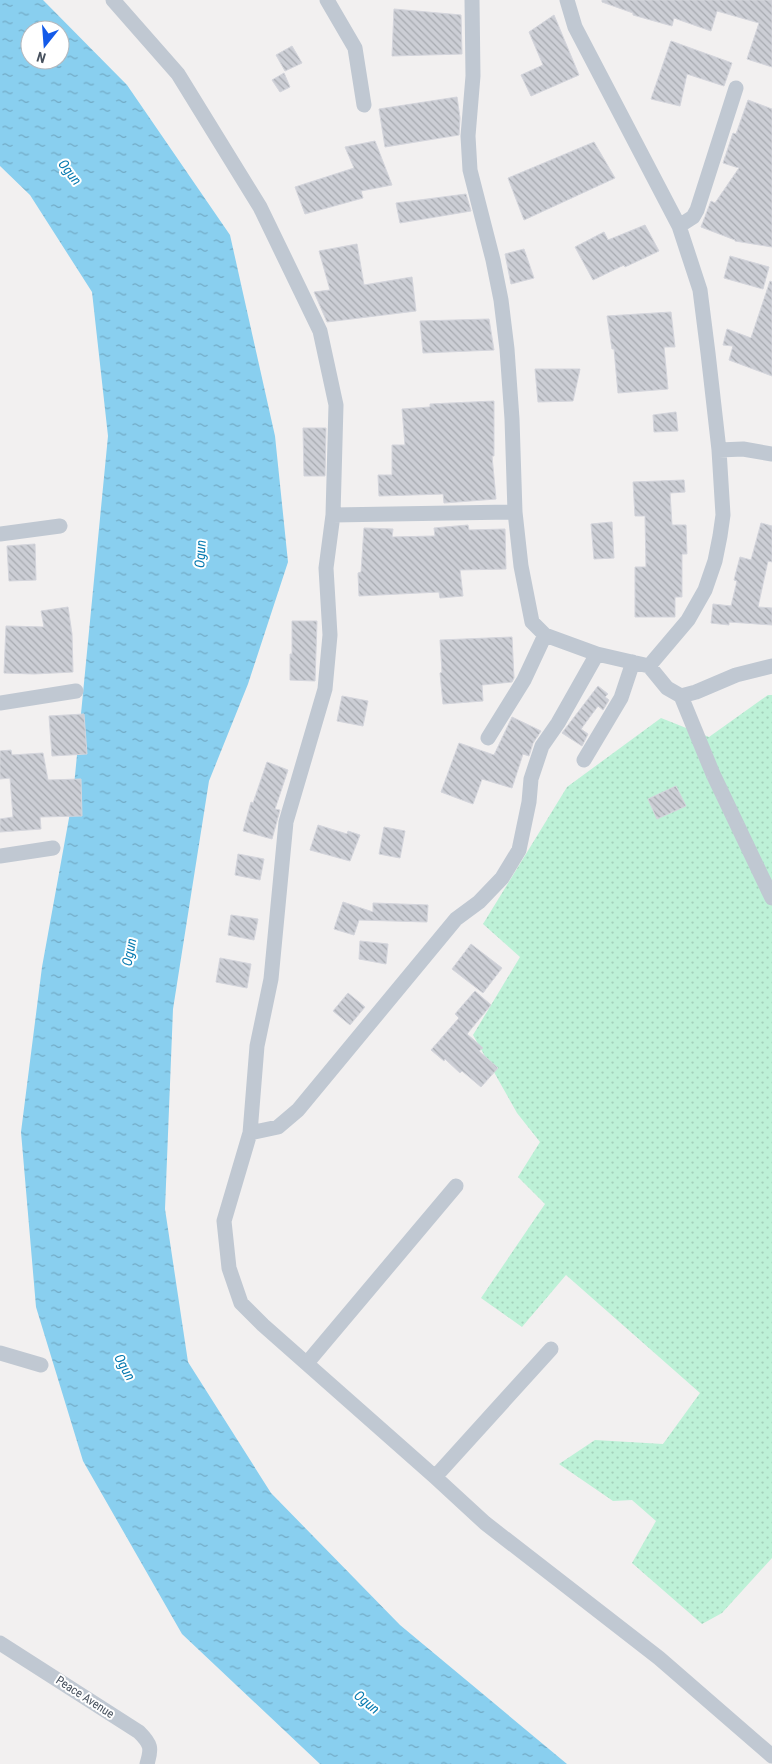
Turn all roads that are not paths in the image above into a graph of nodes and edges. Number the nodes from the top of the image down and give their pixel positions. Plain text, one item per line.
1 (113, 0) edge
2 (327, 0) edge
3 (472, 0) edge
4 (567, 0) edge
5 (736, 88) dead end
6 (364, 105) dead end
7 (679, 226) junction
8 (719, 450) junction
9 (772, 454) edge
10 (515, 512) junction
11 (333, 515) junction
12 (60, 526) dead end
13 (0, 534) edge
14 (545, 635) junction
15 (598, 654) junction
16 (633, 662) junction
17 (649, 666) junction
18 (772, 666) edge
19 (76, 691) dead end
20 (681, 696) junction
21 (0, 703) edge
22 (488, 738) dead end
23 (584, 760) dead end
24 (53, 848) dead end
25 (0, 856) edge
26 (772, 898) edge
27 (250, 1133) junction
28 (456, 1186) dead end
29 (551, 1349) dead end
30 (0, 1354) edge
31 (307, 1363) junction
32 (41, 1365) dead end
33 (436, 1477) junction
34 (0, 1643) edge
35 (772, 1756) edge
36 (147, 1764) edge

1 - 11 street
2 - 6 street
3 - 10 street
4 - 7 street
5 - 7 street
7 - 8 street
8 - 9 street
8 - 17 street
10 - 11 street
10 - 14 street
11 - 27 street
12 - 13 street
14 - 15 street
14 - 22 street
15 - 16 street
15 - 27 street
16 - 17 street
16 - 23 street
17 - 20 street
18 - 20 street
19 - 21 street
20 - 26 street
24 - 25 street
27 - 31 street
28 - 31 street
29 - 33 street
30 - 32 street
31 - 33 street
33 - 35 street
34 - 36 street, Peace Avenue

